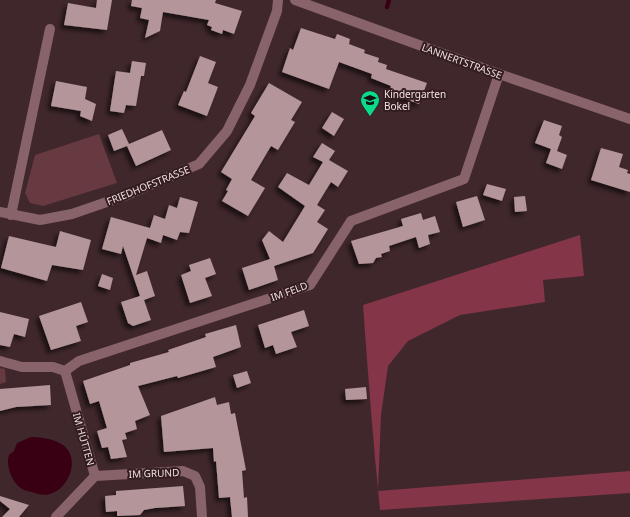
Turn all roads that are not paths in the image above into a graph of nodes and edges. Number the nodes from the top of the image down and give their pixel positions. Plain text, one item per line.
1 (278, 0) edge
2 (295, 0) edge
3 (50, 29) dead end
4 (499, 74) junction
5 (630, 119) edge
6 (0, 212) edge
7 (11, 215) junction
8 (0, 361) edge
9 (65, 371) junction
10 (95, 476) junction
11 (56, 517) edge
12 (202, 517) edge

1 - 7 street, FRIEDHOFSTRASSE
2 - 4 street, LANNERTSTRASSE
3 - 7 street
4 - 5 street, LANNERTSTRASSE
4 - 9 street, IM FELD
6 - 7 street, FRIEDHOFSTRASSE
8 - 9 street
9 - 10 street, IM HÜTTEN
10 - 11 street, IM HÜTTEN
10 - 12 street, IM GRUND

